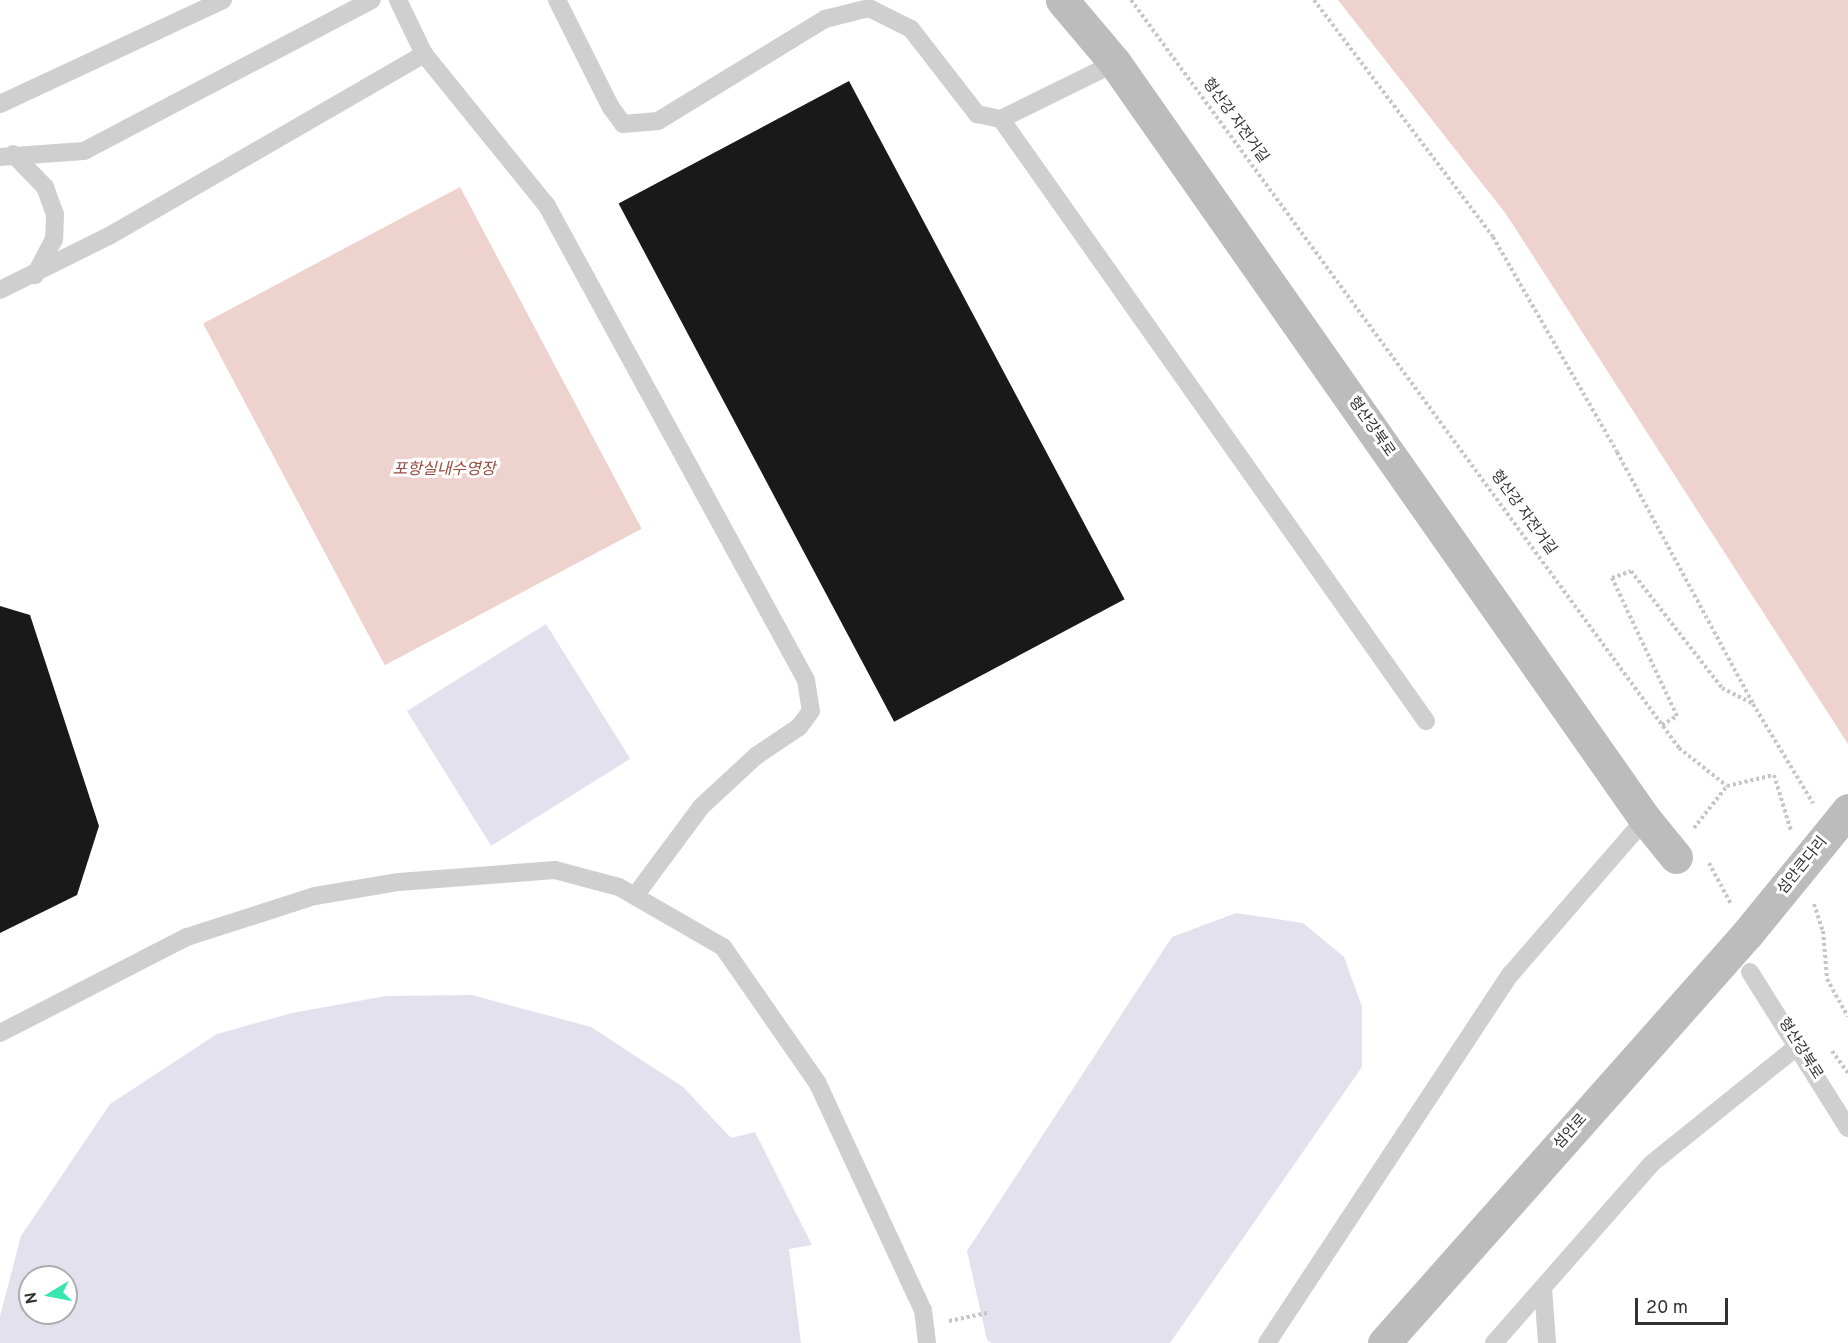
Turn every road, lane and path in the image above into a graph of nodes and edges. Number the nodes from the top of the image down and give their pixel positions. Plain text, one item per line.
1 (223, 0) edge
2 (372, 0) edge
3 (398, 0) edge
4 (557, 0) edge
5 (1062, 0) edge
6 (1131, 0) edge
7 (1314, 0) edge
8 (424, 54) junction
9 (1115, 63) junction
10 (0, 104) edge
11 (1001, 119) junction
12 (7, 156) edge
13 (34, 275) junction
14 (0, 290) edge
15 (1753, 704) junction
16 (1426, 721) dead end
17 (1662, 725) junction
18 (1727, 786) junction
19 (1833, 811) edge
20 (1645, 819) junction
21 (1795, 842) dead end
22 (1692, 850) junction
23 (635, 896) junction
24 (1812, 897) dead end
25 (1746, 916) junction
26 (1750, 972) dead end
27 (1848, 1017) edge
28 (0, 1033) edge
29 (1798, 1044) junction
30 (1848, 1128) edge
31 (1543, 1288) junction
32 (988, 1313) dead end
33 (926, 1334) edge
34 (1267, 1343) edge
35 (1384, 1343) edge
36 (1494, 1343) edge
37 (1547, 1343) edge

1 - 10 lane
2 - 12 lane
3 - 8 lane
4 - 11 lane
5 - 9 main road, 형산강북로
6 - 17 path, 형산강 자전거길
7 - 15 path
8 - 13 lane
8 - 23 lane
9 - 11 lane
9 - 20 main road, 형산강북로
11 - 16 lane
12 - 13 lane
13 - 14 lane
15 - 17 path
15 - 19 path
17 - 18 path, 형산강 자전거길
18 - 21 path
18 - 22 path
19 - 25 main road, 섬안큰다리
20 - 22 main road, 형산강북로
20 - 34 lane
22 - 25 path
23 - 28 lane
23 - 33 lane
24 - 27 path
25 - 35 main road, 섬안로
26 - 29 lane, 형산강북로
29 - 30 lane, 형산강북로
29 - 31 lane
31 - 36 lane
31 - 37 lane
32 - 33 path

